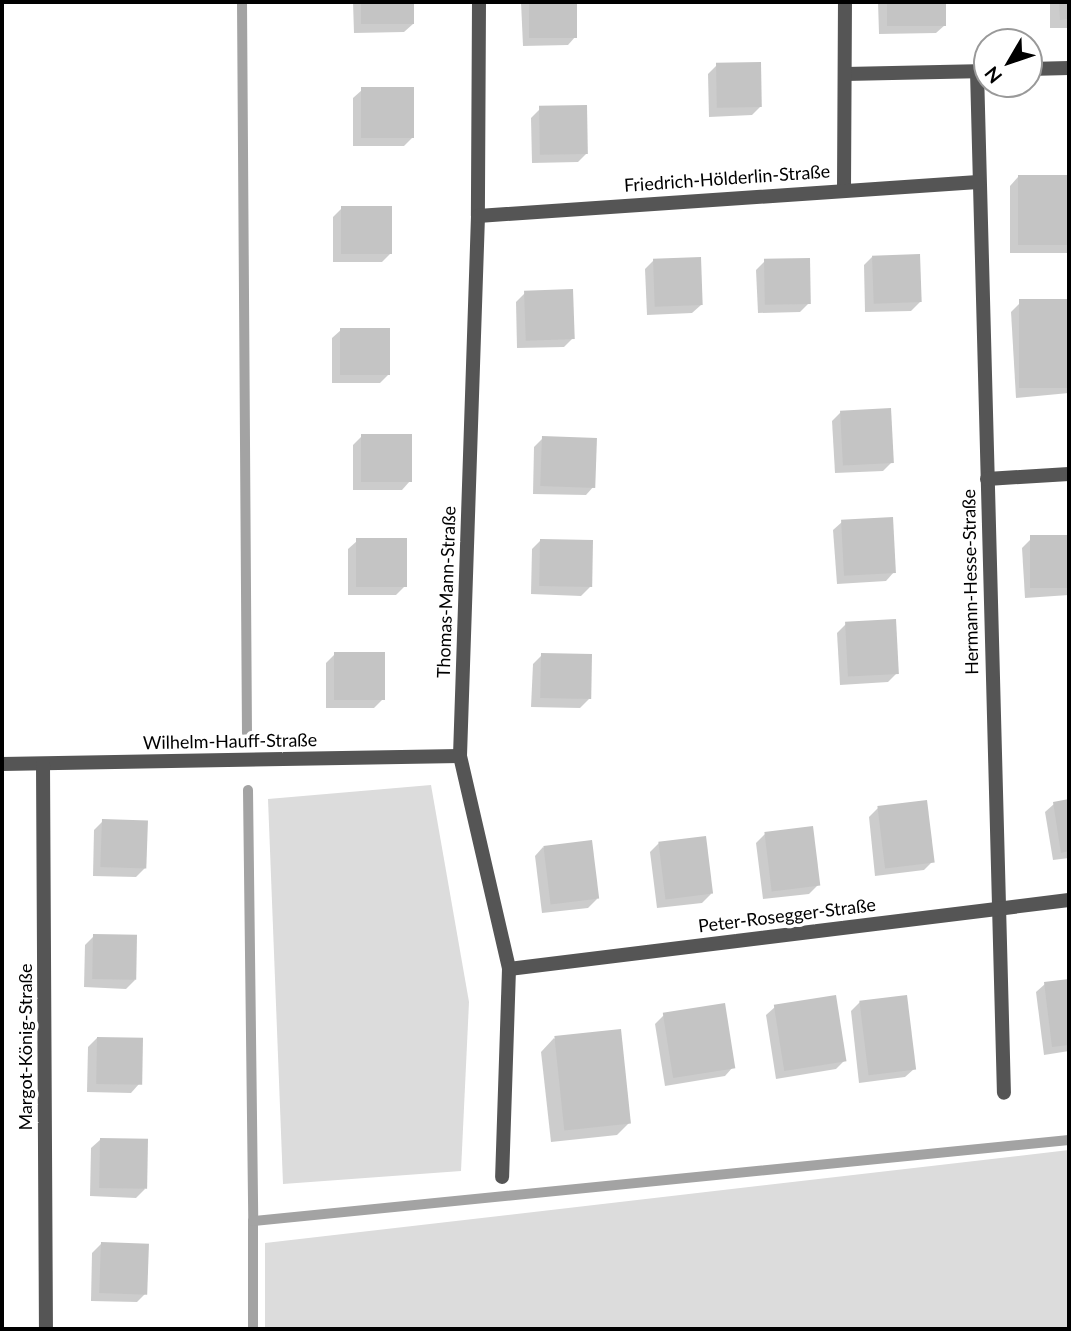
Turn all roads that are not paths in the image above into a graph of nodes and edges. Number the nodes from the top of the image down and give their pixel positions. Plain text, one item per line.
1 (479, 2) edge
2 (845, 2) edge
3 (1069, 68) edge
4 (1043, 69) edge
5 (973, 71) edge
6 (845, 74) junction
7 (981, 98) edge
8 (978, 182) junction
9 (844, 189) junction
10 (478, 216) junction
11 (1069, 474) edge
12 (987, 479) junction
13 (460, 756) junction
14 (2, 764) edge
15 (43, 764) junction
16 (1069, 900) edge
17 (996, 908) junction
18 (509, 970) junction
19 (1004, 1093) dead end
20 (502, 1177) dead end
21 (46, 1329) edge

1 - 10 street, Thomas-Mann-Straße
2 - 6 street
3 - 4 street
5 - 6 street
6 - 9 street
7 - 8 street, Hermann-Hesse-Straße
8 - 9 street, Friedrich-Hölderlin-Straße
8 - 12 street, Hermann-Hesse-Straße
9 - 10 street, Friedrich-Hölderlin-Straße
10 - 13 street, Thomas-Mann-Straße
11 - 12 street
12 - 17 street, Hermann-Hesse-Straße
13 - 15 street, Wilhelm-Hauff-Straße
13 - 18 street, Thomas-Mann-Straße
14 - 15 street, Wilhelm-Hauff-Straße
15 - 21 street, Margot-König-Straße
16 - 17 street, Peter-Rosegger-Straße
17 - 18 street, Peter-Rosegger-Straße
17 - 19 street, Hermann-Hesse-Straße
18 - 20 street, Thomas-Mann-Straße

